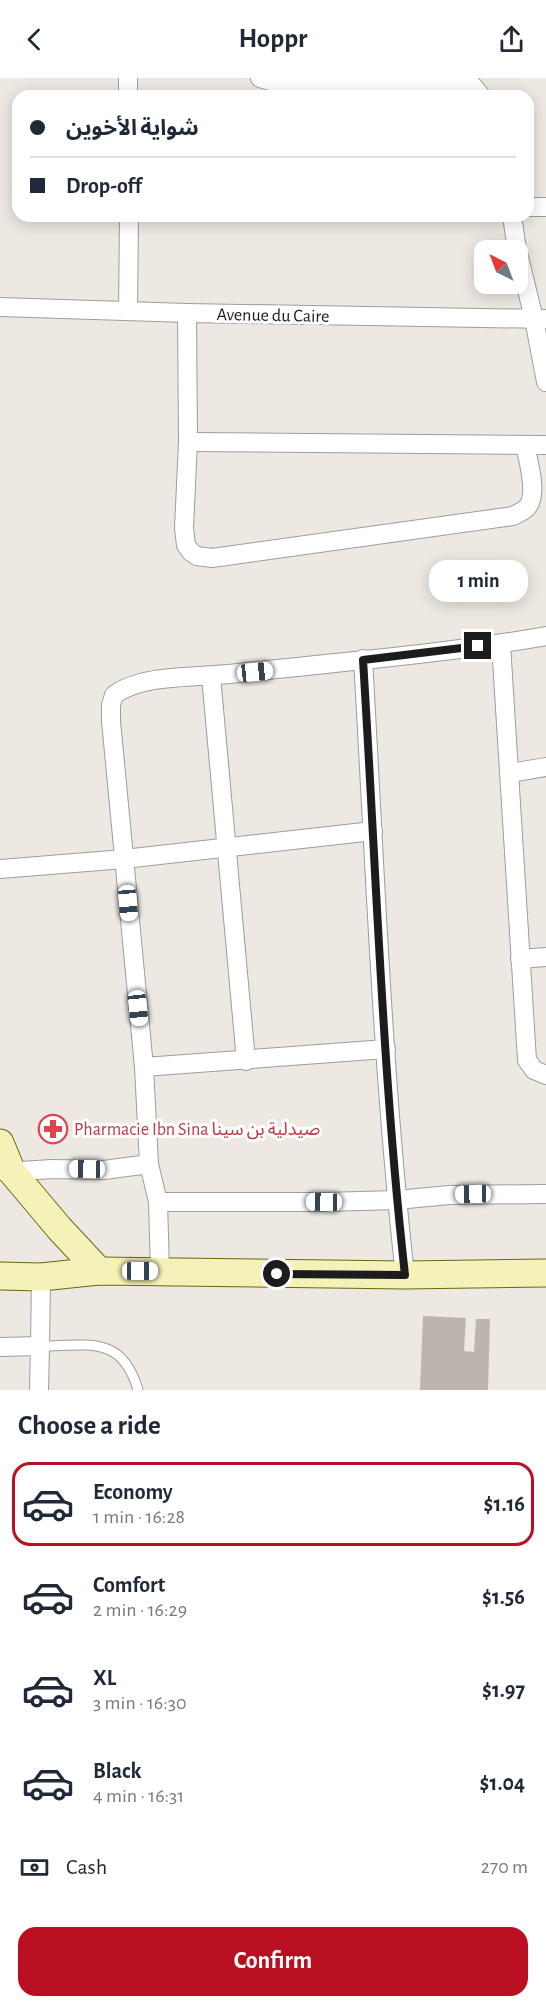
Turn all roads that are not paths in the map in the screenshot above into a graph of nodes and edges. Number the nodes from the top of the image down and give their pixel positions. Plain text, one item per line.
1 (260, 78) edge
2 (294, 80) edge
3 (443, 80) edge
4 (411, 90) edge
5 (476, 90) edge
6 (129, 222) edge
7 (513, 222) edge
8 (515, 240) edge
9 (528, 284) edge
10 (0, 307) edge
11 (128, 310) junction
12 (187, 314) junction
13 (540, 319) edge
14 (546, 382) edge
15 (188, 442) junction
16 (525, 444) junction
17 (546, 445) edge
18 (546, 636) edge
19 (501, 644) junction
20 (363, 660) junction
21 (211, 676) junction
22 (546, 767) edge
23 (510, 773) junction
24 (373, 831) junction
25 (227, 847) junction
26 (124, 859) junction
27 (0, 869) edge
28 (546, 957) edge
29 (520, 959) junction
30 (386, 1049) junction
31 (246, 1060) junction
32 (144, 1067) junction
33 (546, 1076) edge
34 (0, 1143) edge
35 (149, 1164) junction
36 (6, 1172) edge
37 (546, 1194) edge
38 (397, 1200) junction
39 (158, 1202) junction
40 (99, 1271) junction
41 (160, 1271) junction
42 (546, 1272) edge
43 (405, 1275) junction
44 (0, 1276) edge
45 (41, 1277) junction
46 (40, 1346) junction
47 (0, 1347) edge
48 (39, 1390) edge
49 (138, 1390) edge

1 - 2 street
2 - 4 street
3 - 4 street
3 - 5 street
6 - 11 street
7 - 8 street
9 - 13 street
10 - 11 street, Avenue du Caire
11 - 12 street, Avenue du Caire
12 - 13 street, Avenue du Caire
12 - 15 street
13 - 14 street
15 - 16 street
15 - 16 street
16 - 17 street
18 - 19 street
19 - 20 street
19 - 23 street
20 - 21 street
20 - 24 street
21 - 25 street
21 - 26 street
22 - 23 street
23 - 29 street
24 - 25 street
24 - 30 street
25 - 26 street
25 - 31 street
26 - 27 street
26 - 32 street
28 - 29 street
29 - 33 street
30 - 31 street
30 - 38 street
31 - 32 street
32 - 35 street
34 - 36 main road
35 - 36 street
35 - 39 street
36 - 40 main road
37 - 38 street
38 - 39 street
38 - 43 street
39 - 41 street
40 - 41 main road
40 - 45 main road
41 - 43 main road
42 - 43 main road
44 - 45 main road
45 - 46 street
46 - 47 street
46 - 48 street
46 - 49 lane

